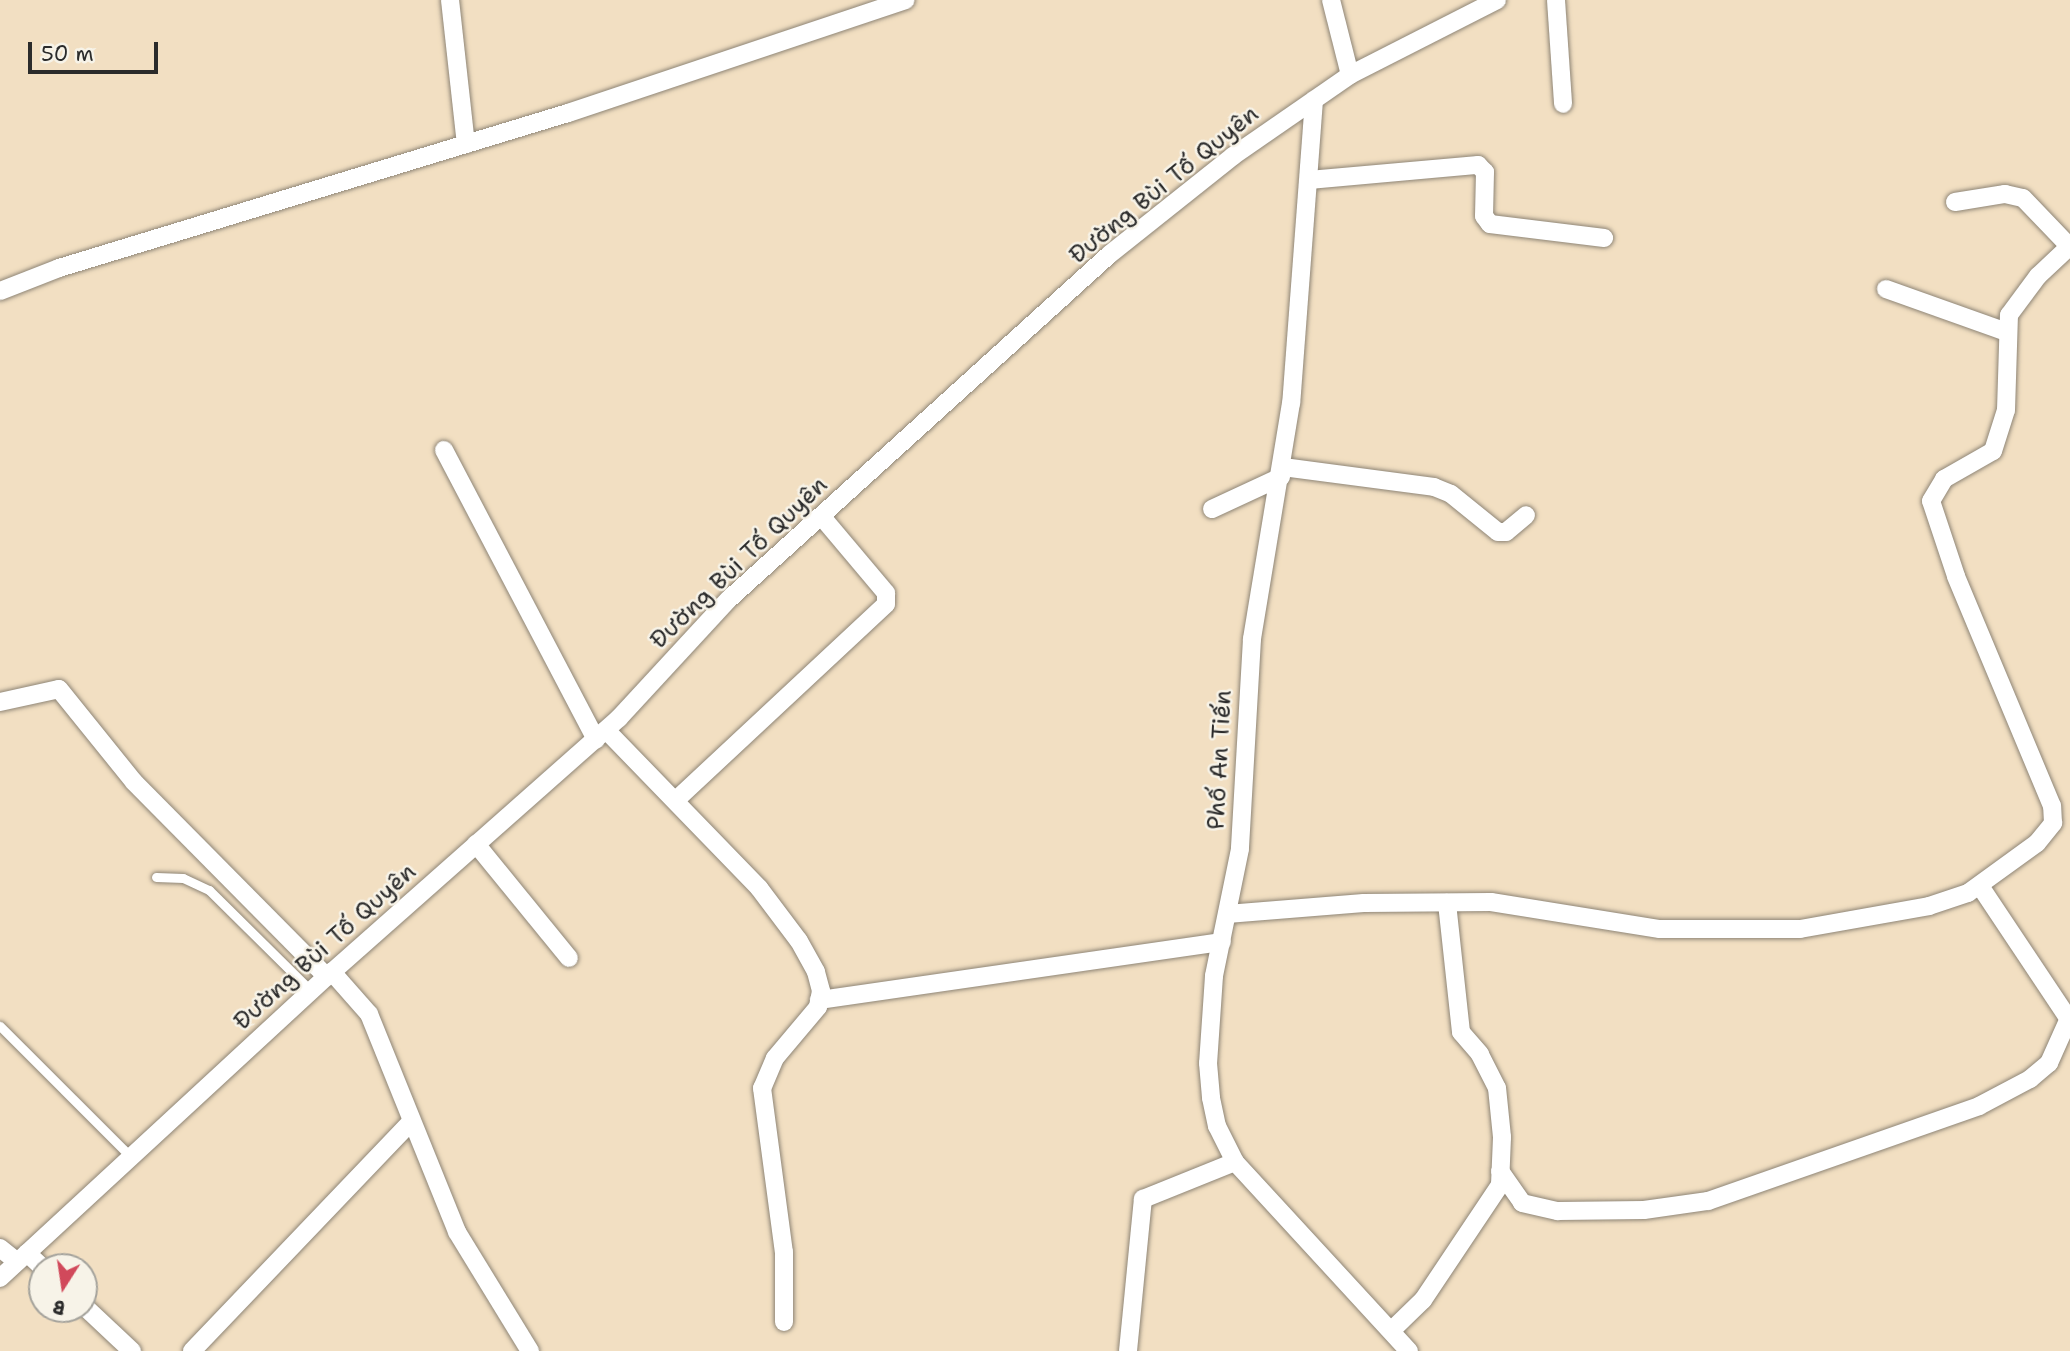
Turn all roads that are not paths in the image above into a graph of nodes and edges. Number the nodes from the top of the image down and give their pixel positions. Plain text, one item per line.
1 (450, 0) edge
2 (906, 0) edge
3 (1331, 0) edge
4 (1497, 0) edge
5 (1556, 0) edge
6 (1350, 75) junction
7 (1314, 100) junction
8 (1563, 104) dead end
9 (466, 144) junction
10 (1309, 180) junction
11 (1955, 202) dead end
12 (1604, 238) dead end
13 (2069, 246) edge
14 (1886, 289) dead end
15 (0, 291) edge
16 (2007, 332) junction
17 (444, 450) dead end
18 (1282, 472) junction
19 (1212, 509) dead end
20 (1525, 515) dead end
21 (822, 517) junction
22 (0, 702) edge
23 (601, 735) junction
24 (676, 800) junction
25 (476, 844) junction
26 (156, 877) dead end
27 (1980, 886) junction
28 (1447, 903) junction
29 (1227, 914) junction
30 (1223, 942) junction
31 (569, 958) dead end
32 (329, 974) junction
33 (311, 991) junction
34 (819, 1000) junction
35 (2069, 1017) edge
36 (0, 1026) edge
37 (410, 1123) junction
38 (131, 1157) junction
39 (1235, 1162) junction
40 (1500, 1171) junction
41 (0, 1248) edge
42 (22, 1258) junction
43 (28, 1261) edge
44 (0, 1278) edge
45 (98, 1319) edge
46 (784, 1322) dead end
47 (1392, 1330) junction
48 (1405, 1349) edge
49 (132, 1351) edge
50 (192, 1351) edge
51 (530, 1351) edge
52 (1128, 1351) edge

1 - 9 street
2 - 9 street
3 - 6 street
4 - 6 street, Đường Bùi Tố Quyên
5 - 8 street
6 - 7 street, Đường Bùi Tố Quyên
7 - 10 street, Phố An Tiến
7 - 21 street, Đường Bùi Tố Quyên
9 - 15 street
10 - 12 street
10 - 18 street, Phố An Tiến
11 - 13 street
13 - 16 street
14 - 16 street
16 - 27 street
17 - 23 street
18 - 19 street
18 - 20 street
18 - 29 street, Phố An Tiến
21 - 23 street, Đường Bùi Tố Quyên
21 - 24 street
22 - 32 street
23 - 24 street
23 - 25 street, Đường Bùi Tố Quyên
24 - 34 street
25 - 31 street
25 - 32 street, Đường Bùi Tố Quyên
26 - 33 lane
27 - 28 street
27 - 35 street
28 - 29 street
28 - 40 street
29 - 30 street, Phố An Tiến
30 - 34 street
30 - 39 street, Phố An Tiến
32 - 33 street, Đường Bùi Tố Quyên
32 - 37 street
33 - 38 street, Đường Bùi Tố Quyên
34 - 46 street
35 - 40 street
36 - 38 lane
37 - 50 street
37 - 51 street
38 - 42 street, Đường Bùi Tố Quyên
39 - 47 street, Phố An Tiến
39 - 52 street
40 - 47 street
41 - 42 street
42 - 43 street
42 - 44 street, Đường Bùi Tố Quyên
45 - 49 street
47 - 48 street, Phố An Tiến

